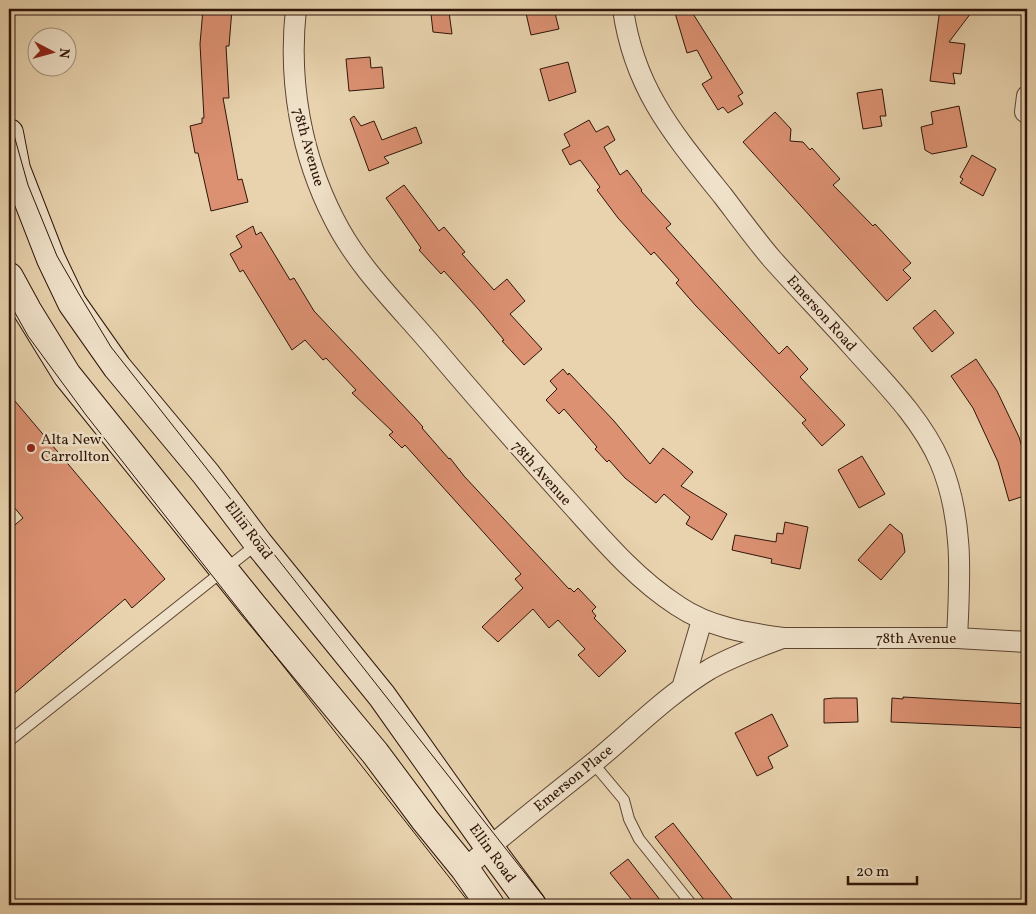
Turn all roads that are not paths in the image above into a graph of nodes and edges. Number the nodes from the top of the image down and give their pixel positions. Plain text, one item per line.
1 (296, 9) edge
2 (623, 9) edge
3 (9, 133) edge
4 (12, 170) edge
5 (9, 277) edge
6 (258, 543) junction
7 (224, 570) junction
8 (702, 620) junction
9 (783, 638) junction
10 (957, 638) junction
11 (1027, 642) edge
12 (682, 688) junction
13 (9, 741) edge
14 (593, 763) junction
15 (489, 847) junction
16 (465, 869) junction
17 (490, 905) edge
18 (532, 905) edge
19 (692, 905) edge

1 - 8 street, 78th Avenue
2 - 10 street, Emerson Road
3 - 4 street, Ellin Road
4 - 6 street, Ellin Road
5 - 7 street
6 - 7 lane
6 - 15 street, Ellin Road
7 - 13 lane
7 - 16 street
8 - 9 street, 78th Avenue
8 - 12 street
9 - 10 street, 78th Avenue
9 - 12 street, Emerson Place
10 - 11 street, 78th Avenue
12 - 14 street, Emerson Place
14 - 15 street, Emerson Place
14 - 19 lane
15 - 16 street, Emerson Place
15 - 18 street, Ellin Road
16 - 17 street

